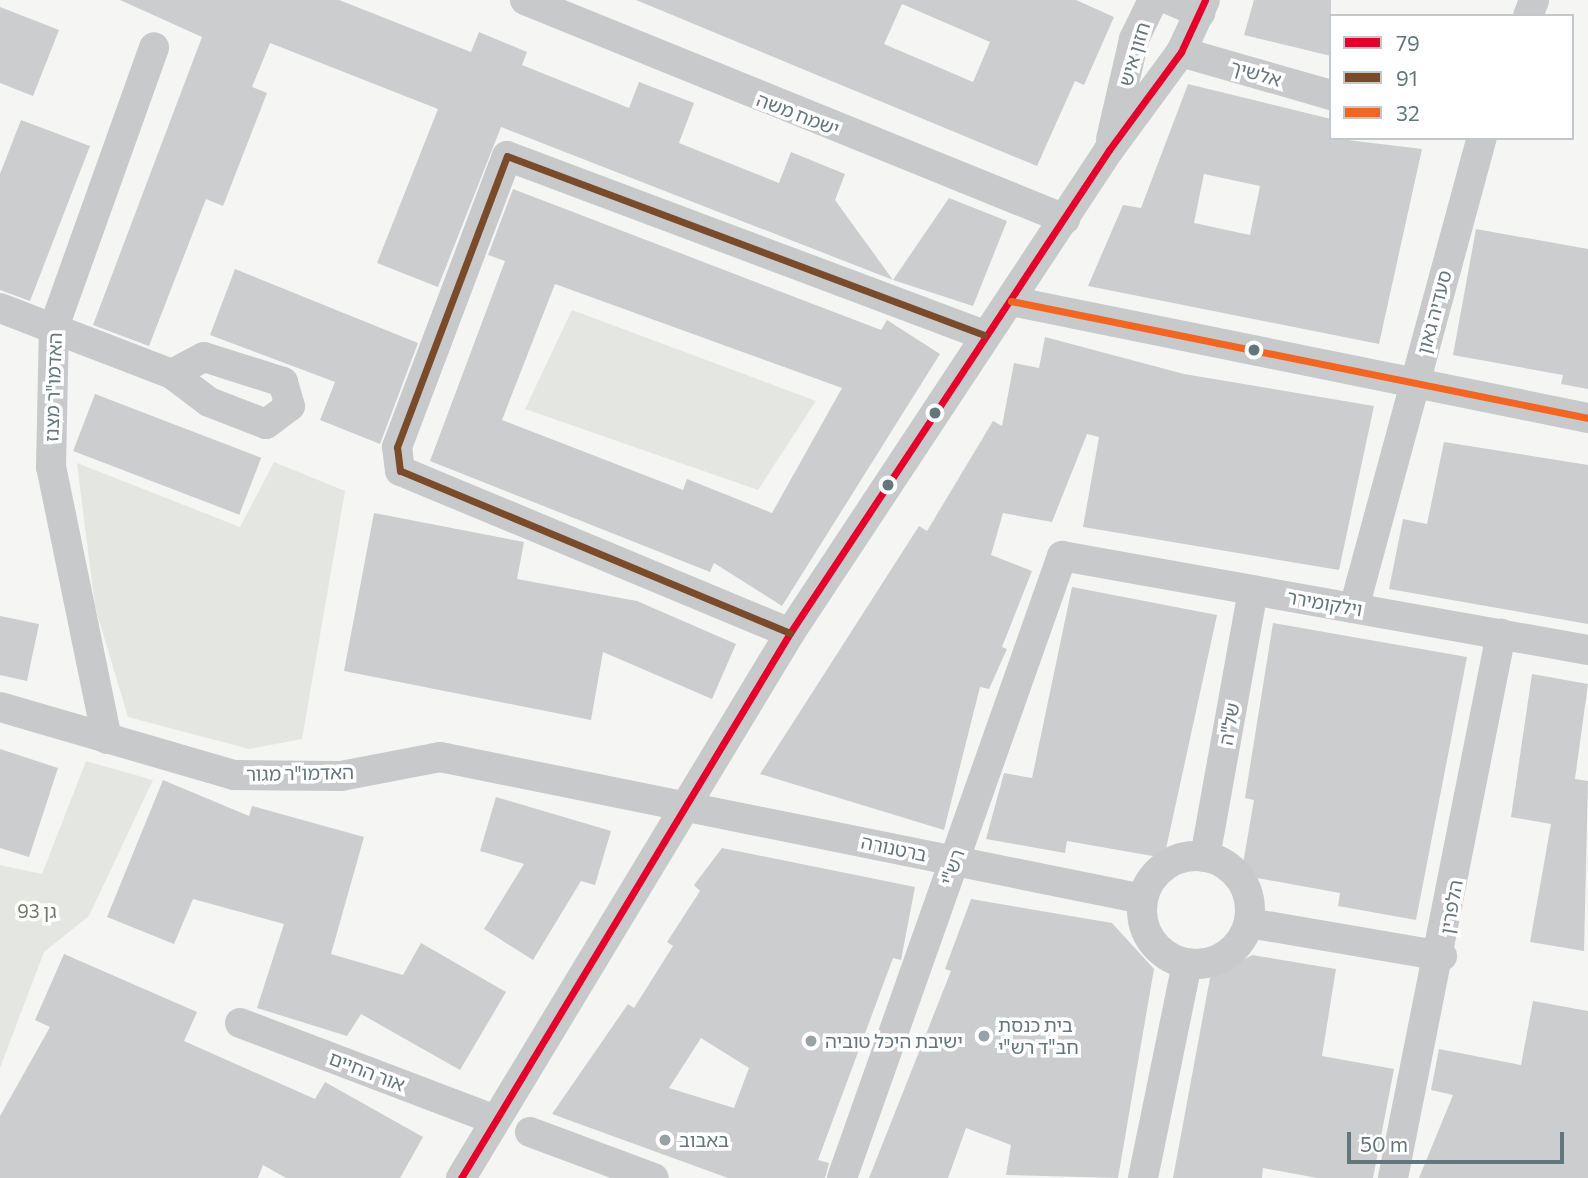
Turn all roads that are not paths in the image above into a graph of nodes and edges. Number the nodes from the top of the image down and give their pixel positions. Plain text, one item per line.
1 (1153, 0) edge
2 (1170, 0) edge
3 (526, 1) edge
4 (1203, 7) edge
5 (154, 47) dead end
6 (1181, 52) junction
7 (1329, 93) edge
8 (1481, 140) edge
9 (1108, 149) junction
10 (1065, 219) junction
11 (1011, 301) junction
12 (0, 308) edge
13 (54, 327) junction
14 (984, 335) junction
15 (172, 374) dead end
16 (1415, 383) junction
17 (1588, 418) edge
18 (1062, 556) joint
19 (1253, 590) junction
20 (1354, 608) junction
21 (790, 633) junction
22 (1501, 634) junction
23 (1588, 650) edge
24 (0, 707) edge
25 (107, 739) junction
26 (686, 806) junction
27 (1205, 857) junction
28 (955, 860) junction
29 (1143, 899) junction
30 (1249, 923) junction
31 (1442, 956) junction
32 (1187, 964) junction
33 (240, 1023) dead end
34 (493, 1119) junction
35 (530, 1132) dead end
36 (461, 1178) edge
37 (654, 1178) edge
38 (842, 1178) edge
39 (1143, 1178) edge
40 (1393, 1178) edge

1 - 9 street, חזון איש
2 - 4 street
3 - 10 street, ישמח משה
4 - 6 street, חזון איש
5 - 13 street, האדמו"ר מצנז
6 - 7 street, אלשיך
6 - 9 street, חזון איש
8 - 16 street, סעדיה גאון
9 - 10 street, חזון איש
10 - 11 street, חזון איש
11 - 14 street, חזון איש
11 - 16 street
12 - 13 street
13 - 15 street
13 - 25 street, האדמו"ר מצנז
14 - 21 street, חזון איש
14 - 21 street
16 - 17 street
16 - 20 street, סעדיה גאון
18 - 19 street, וילקומירר
18 - 28 street, רש"י
19 - 20 street, וילקומירר
19 - 27 street, של"ה
20 - 22 street, וילקומירר
21 - 26 street, חזון איש
22 - 23 street, וילקומירר
22 - 31 street, הלפרין
24 - 25 street, האדמו"ר מגור
25 - 26 street, האדמו"ר מגור
26 - 28 street, ברטנורה
26 - 34 street, חזון איש
27 - 29 street
27 - 30 street
28 - 29 street, ברטנורה
28 - 38 street, רש"י
29 - 32 street
30 - 31 street
30 - 32 street
31 - 40 street, הלפרין
32 - 39 street
33 - 34 street, אור החיים
34 - 36 street, חזון איש
35 - 37 street

